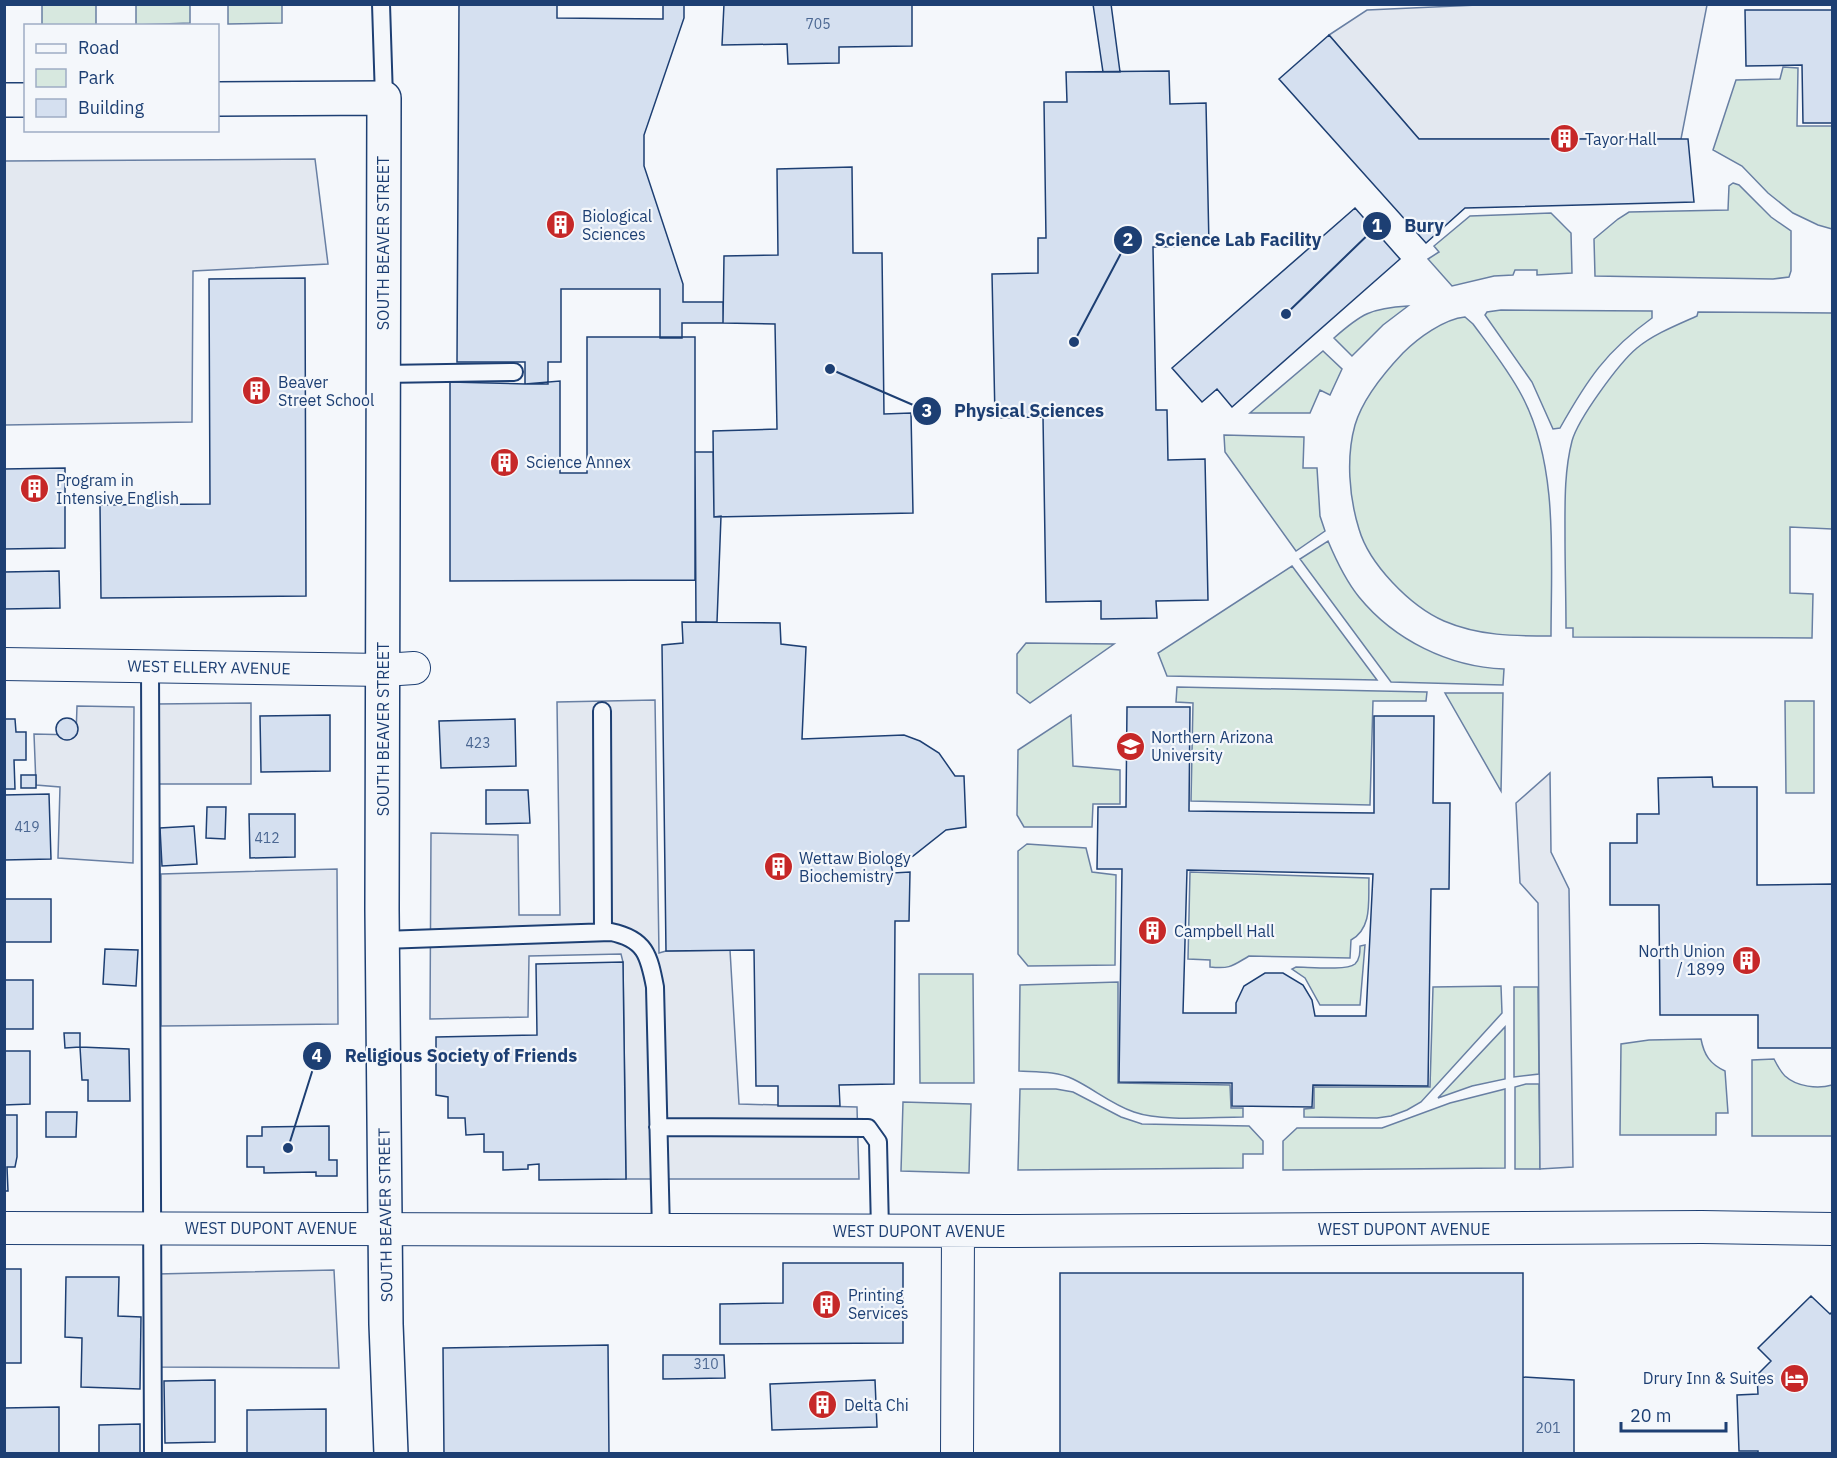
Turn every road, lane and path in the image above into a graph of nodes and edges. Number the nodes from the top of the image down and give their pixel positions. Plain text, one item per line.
1 (381, 4) edge
2 (384, 98) junction
3 (219, 99) edge
4 (4, 100) edge
5 (24, 100) edge
6 (514, 372) dead end
7 (383, 374) junction
8 (4, 664) edge
9 (150, 667) junction
10 (399, 669) junction
11 (602, 711) dead end
12 (603, 932) junction
13 (383, 940) junction
14 (658, 1127) junction
15 (4, 1227) edge
16 (151, 1228) junction
17 (385, 1229) junction
18 (1833, 1229) edge
19 (661, 1230) junction
20 (880, 1230) junction
21 (958, 1231) junction
22 (153, 1454) edge
23 (391, 1454) edge
24 (957, 1454) edge

1 - 2 lane, SOUTH BEAVER STREET
2 - 3 street
2 - 7 street, SOUTH BEAVER STREET
4 - 5 street
6 - 7 lane
7 - 10 street, SOUTH BEAVER STREET
8 - 9 street, WEST ELLERY AVENUE
9 - 10 street, WEST ELLERY AVENUE
9 - 16 lane
10 - 13 street, SOUTH BEAVER STREET
11 - 12 lane
12 - 13 lane
12 - 14 lane
13 - 17 street, SOUTH BEAVER STREET
14 - 19 lane
14 - 20 lane
15 - 16 street, WEST DUPONT AVENUE
16 - 17 street, WEST DUPONT AVENUE
16 - 22 lane
17 - 19 street, WEST DUPONT AVENUE
17 - 23 street, SOUTH BEAVER STREET
18 - 21 street, WEST DUPONT AVENUE
19 - 20 street, WEST DUPONT AVENUE
20 - 21 street, WEST DUPONT AVENUE
21 - 24 street

